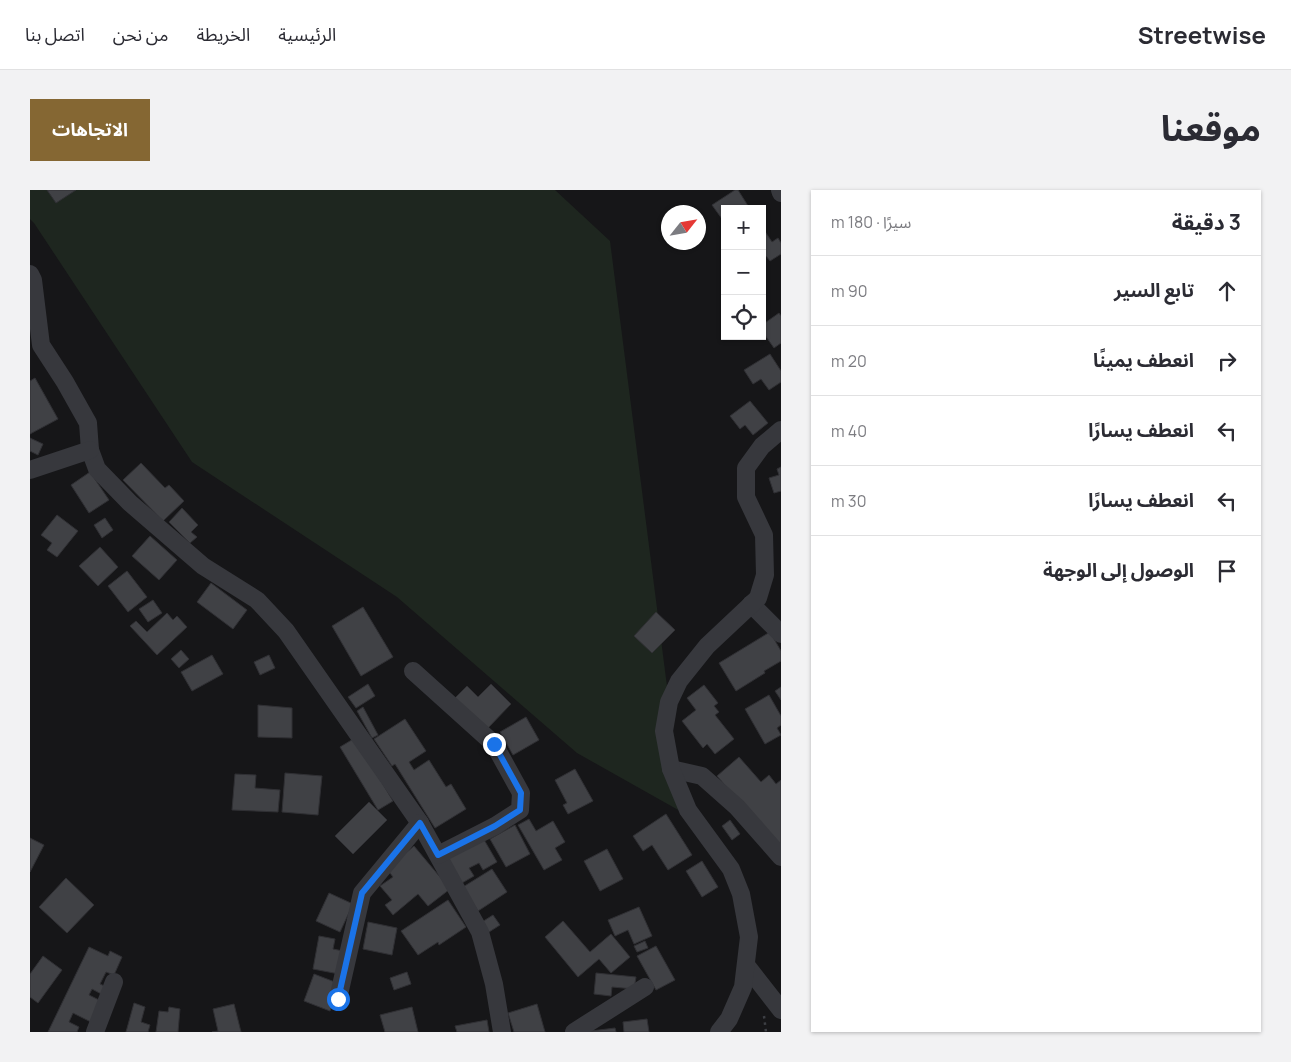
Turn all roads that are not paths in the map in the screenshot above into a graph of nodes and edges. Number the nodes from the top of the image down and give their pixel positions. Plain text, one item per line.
1 (30, 274) edge
2 (781, 430) edge
3 (90, 450) junction
4 (30, 470) edge
5 (751, 604) junction
6 (781, 634) edge
7 (413, 671) dead end
8 (670, 768) junction
9 (420, 823) junction
10 (438, 855) junction
11 (781, 857) edge
12 (746, 965) junction
13 (114, 982) dead end
14 (645, 987) dead end
15 (338, 999) dead end
16 (781, 1010) edge
17 (726, 1028) edge
18 (95, 1032) edge
19 (502, 1032) edge
20 (574, 1032) edge

1 - 3 street
2 - 5 street
3 - 4 street
3 - 9 street
5 - 6 street
5 - 8 street
7 - 10 street
8 - 11 street
8 - 12 street
9 - 10 street
9 - 15 street
10 - 19 street
12 - 16 street
12 - 17 street
13 - 18 street
14 - 20 street

